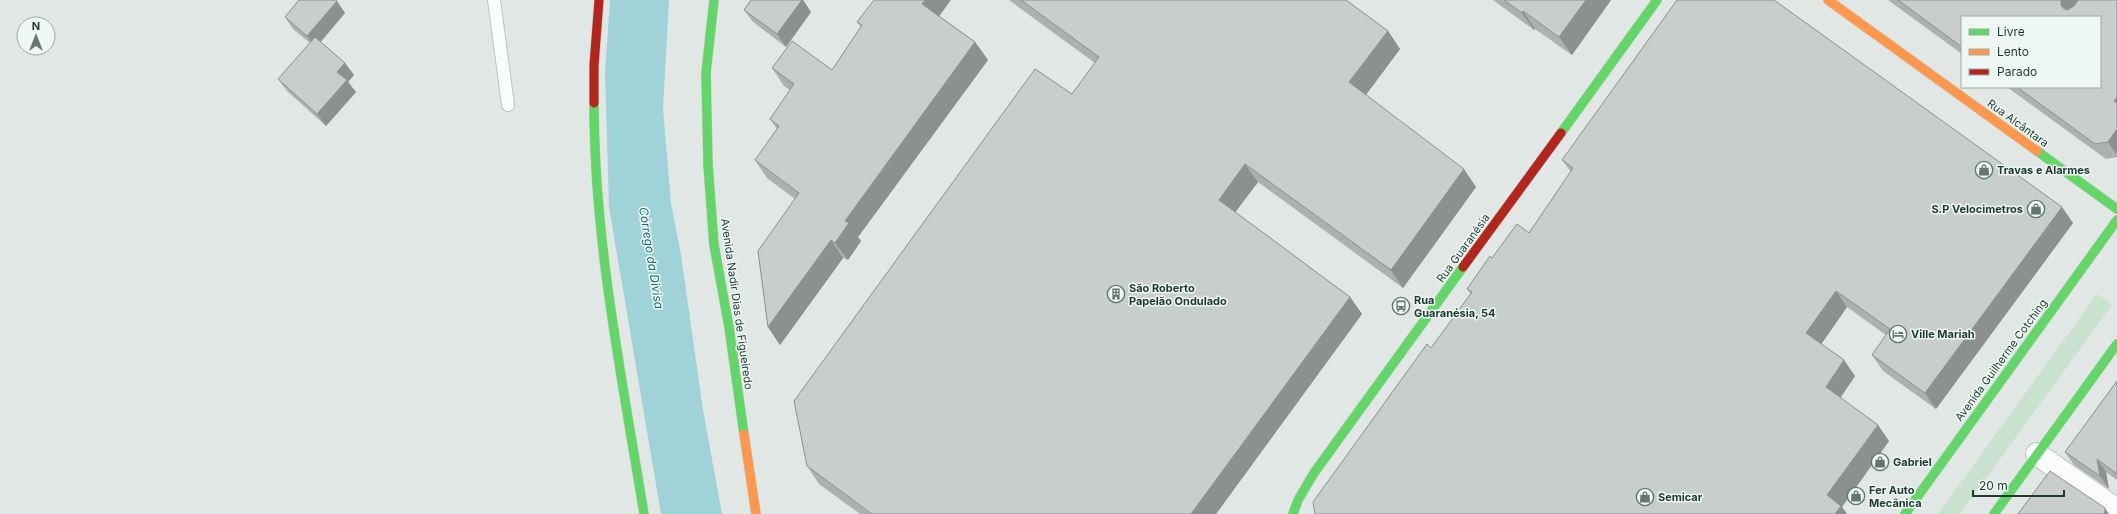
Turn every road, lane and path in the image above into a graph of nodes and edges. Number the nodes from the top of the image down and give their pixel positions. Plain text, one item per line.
1 (494, 0) edge
2 (599, 0) edge
3 (714, 0) edge
4 (1658, 0) edge
5 (1828, 0) edge
6 (508, 104) dead end
7 (2117, 209) edge
8 (2117, 220) edge
9 (2117, 344) edge
10 (2038, 454) junction
11 (2117, 510) edge
12 (644, 514) edge
13 (756, 514) edge
14 (1294, 514) edge
15 (1905, 514) edge
16 (1994, 514) edge

1 - 6 lane
2 - 12 main road
3 - 13 main road, Avenida Nadir Dias de Figueiredo
4 - 14 main road, Rua Guaranésia
5 - 7 main road, Rua Alcântara
8 - 15 main road, Avenida Guilherme Cotching
9 - 10 main road
10 - 11 street
10 - 16 main road

